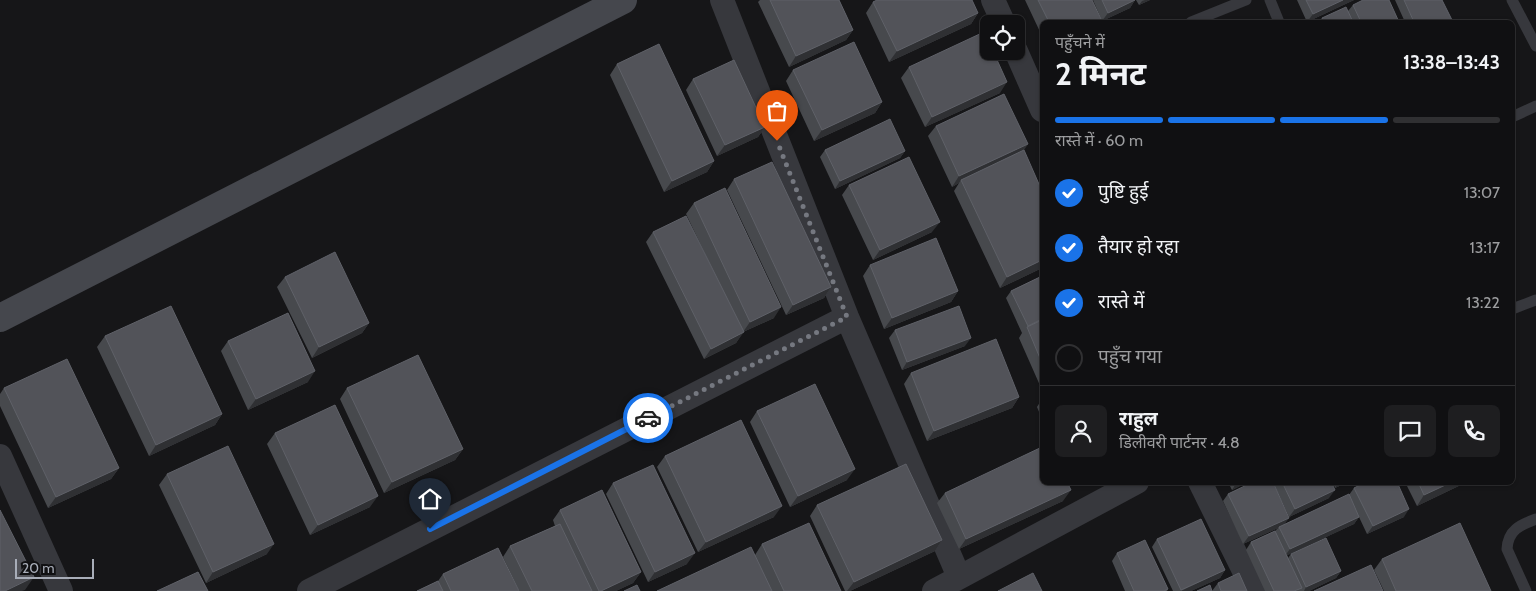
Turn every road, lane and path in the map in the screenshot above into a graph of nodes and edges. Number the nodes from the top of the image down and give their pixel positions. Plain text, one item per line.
1 (623, 0) edge
2 (722, 0) edge
3 (993, 0) edge
4 (1246, 0) edge
5 (1270, 0) edge
6 (1512, 0) edge
7 (1000, 15) edge
8 (1196, 20) edge
9 (1279, 20) edge
10 (1536, 46) edge
11 (1022, 60) edge
12 (1038, 85) edge
13 (1040, 98) edge
14 (1536, 106) edge
15 (1515, 116) edge
16 (1536, 300) edge
17 (1515, 308) edge
18 (847, 317) junction
19 (0, 318) edge
20 (0, 456) edge
21 (1131, 485) edge
22 (1201, 485) edge
23 (1536, 519) edge
24 (959, 577) junction
25 (61, 591) edge
26 (309, 591) edge
27 (934, 591) edge
28 (1254, 591) edge
29 (1526, 591) edge

1 - 19 street
2 - 18 street
3 - 7 street
4 - 8 lane
5 - 9 lane
6 - 10 lane
11 - 12 street
12 - 13 street
14 - 15 lane
16 - 17 lane
18 - 24 street
18 - 26 street
20 - 25 street
21 - 24 street
22 - 28 street
23 - 29 lane
24 - 27 street

